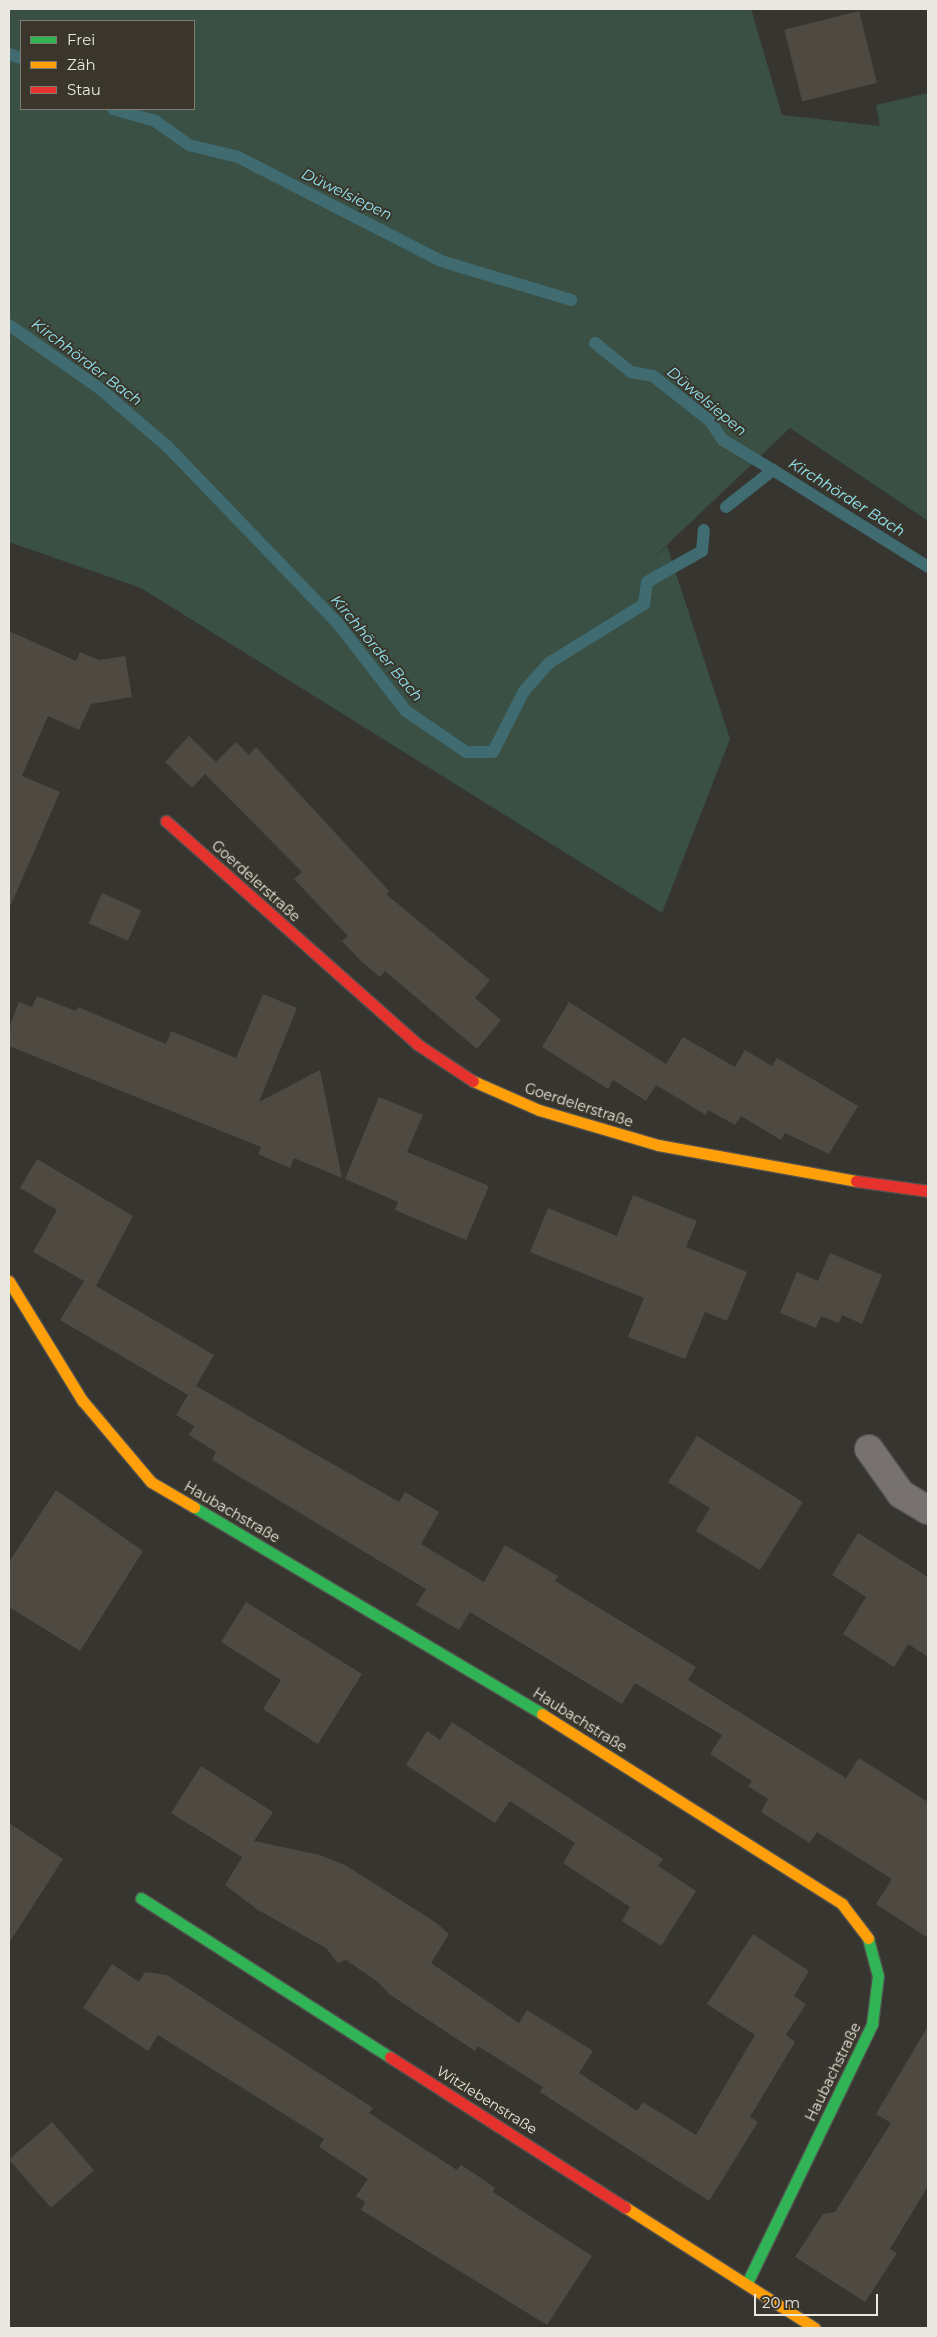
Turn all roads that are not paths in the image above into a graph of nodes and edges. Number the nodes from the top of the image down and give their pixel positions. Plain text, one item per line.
1 (166, 821) dead end
2 (928, 1191) edge
3 (9, 1281) edge
4 (869, 1449) dead end
5 (928, 1510) edge
6 (141, 1898) dead end
7 (747, 2283) junction
8 (815, 2328) edge

1 - 2 street, Goerdelerstraße
3 - 7 street, Haubachstraße
4 - 5 street
6 - 7 street, Witzlebenstraße
7 - 8 street, Witzlebenstraße

